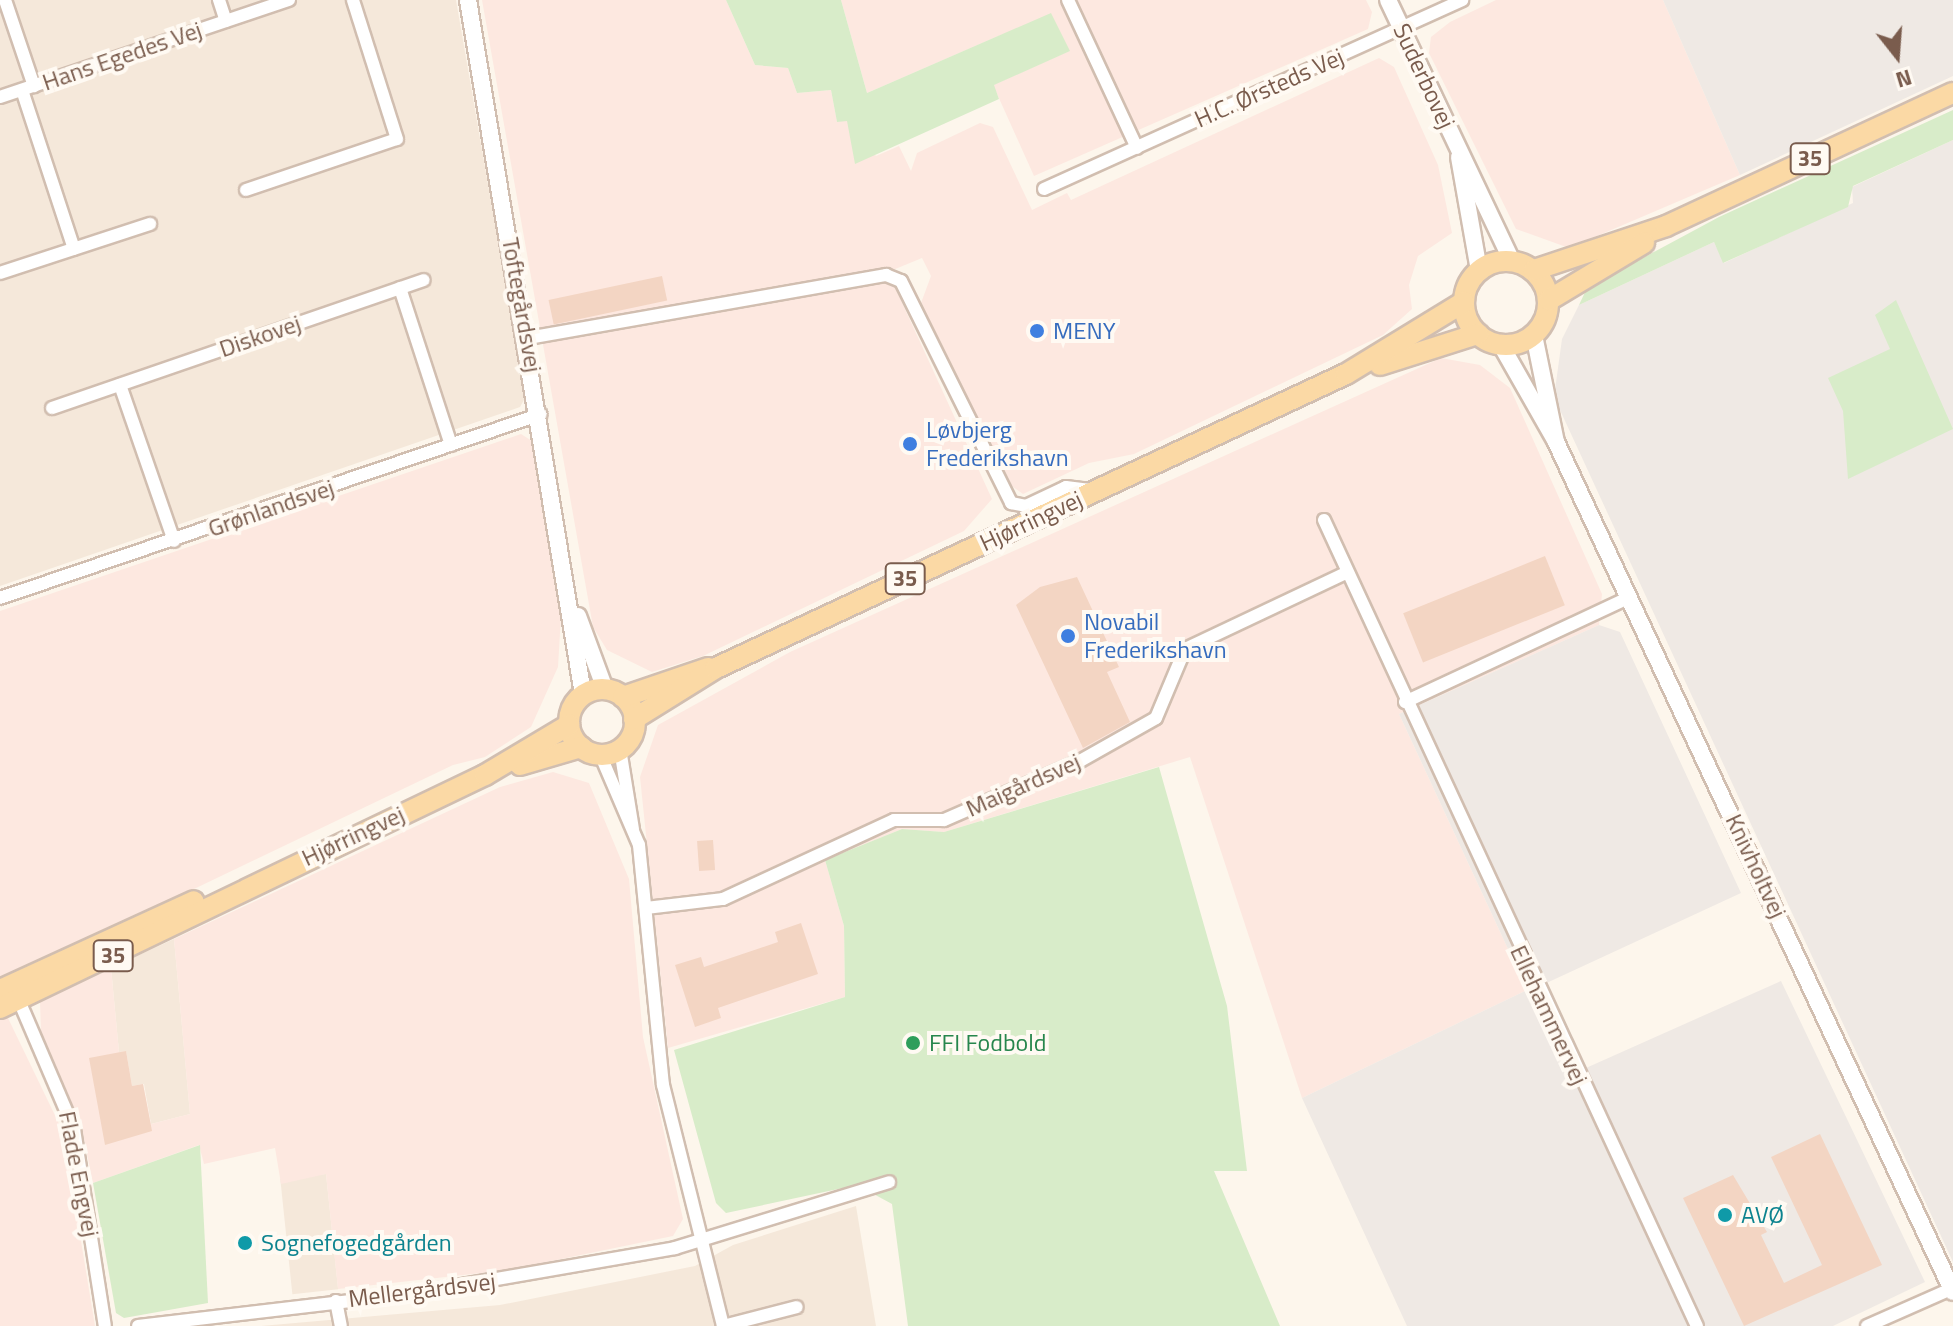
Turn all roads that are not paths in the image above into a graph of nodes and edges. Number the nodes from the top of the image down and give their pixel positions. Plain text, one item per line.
1 (5, 0) edge
2 (219, 0) edge
3 (289, 0) edge
4 (353, 0) edge
5 (468, 0) edge
6 (1068, 0) edge
7 (1388, 0) edge
8 (1462, 0) edge
9 (226, 21) junction
10 (1402, 28) junction
11 (28, 88) junction
12 (1953, 93) edge
13 (0, 97) edge
14 (1137, 148) junction
15 (1459, 151) junction
16 (1044, 189) dead end
17 (246, 190) dead end
18 (150, 224) dead end
19 (1666, 226) junction
20 (74, 249) junction
21 (1512, 261) junction
22 (1479, 270) junction
23 (1534, 270) junction
24 (0, 273) edge
25 (424, 280) dead end
26 (400, 288) junction
27 (1549, 300) junction
28 (1464, 302) junction
29 (1478, 334) junction
30 (1534, 335) junction
31 (528, 338) junction
32 (1501, 345) junction
33 (1346, 374) junction
34 (120, 385) junction
35 (52, 408) dead end
36 (541, 414) junction
37 (1556, 442) junction
38 (451, 445) junction
39 (1095, 491) junction
40 (1324, 520) dead end
41 (174, 541) junction
42 (1346, 573) junction
43 (0, 598) edge
44 (1628, 598) junction
45 (575, 610) junction
46 (716, 668) junction
47 (614, 693) junction
48 (583, 694) junction
49 (1405, 702) junction
50 (634, 719) junction
51 (569, 725) junction
52 (620, 749) junction
53 (590, 751) junction
54 (485, 775) junction
55 (633, 829) junction
56 (646, 908) junction
57 (8, 996) edge
58 (889, 1182) dead end
59 (704, 1241) junction
60 (1952, 1291) edge
61 (336, 1301) junction
62 (797, 1307) dead end
63 (105, 1326) edge
64 (138, 1326) edge
65 (341, 1326) edge
66 (1697, 1326) edge
67 (1867, 1326) edge

1 - 11 street
2 - 9 street
3 - 9 street, Hans Egedes Vej
4 - 17 street
5 - 31 street, Toftegårdsvej
6 - 14 street
7 - 10 street, Suderbovej
8 - 10 street, H.C. Ørsteds Vej
9 - 11 street, Hans Egedes Vej
10 - 14 street, H.C. Ørsteds Vej
10 - 15 street, Suderbovej
11 - 13 street, Hans Egedes Vej
11 - 20 street
12 - 19 main road, 35
14 - 16 street, H.C. Ørsteds Vej
15 - 21 street, Suderbovej
15 - 22 street, Suderbovej
18 - 20 street
19 - 23 main road, 35
19 - 27 main road, 35
20 - 24 street
21 - 22 main road
21 - 23 main road
22 - 28 main road
23 - 27 main road
25 - 26 street, Diskovej
26 - 34 street, Diskovej
26 - 38 street
27 - 30 main road
28 - 29 main road
28 - 33 main road, Hjørringvej / 35
29 - 32 main road
29 - 33 main road, Hjørringvej / 35
30 - 32 main road
30 - 37 street, Knivholtvej
31 - 36 street, Toftegårdsvej
31 - 39 street
32 - 37 street, Knivholtvej
33 - 39 main road, Hjørringvej / 35
34 - 35 street, Diskovej
34 - 41 street
36 - 38 street, Grønlandsvej
36 - 45 street, Toftegårdsvej
37 - 44 street, Knivholtvej
38 - 41 street, Grønlandsvej
39 - 46 main road, Hjørringvej / 35
40 - 42 street, Ellehammervej
41 - 43 street, Grønlandsvej
42 - 49 street, Ellehammervej
42 - 56 street, Maigårdsvej
44 - 49 street
44 - 60 street, Knivholtvej
45 - 47 street, Toftegårdsvej
45 - 48 street, Toftegårdsvej
46 - 47 main road, Hjørringvej / 35
46 - 50 main road, Hjørringvej / 35
47 - 48 main road, 35
47 - 50 main road
48 - 51 main road
49 - 66 street, Ellehammervej
50 - 52 main road
51 - 53 main road
51 - 54 main road, Hjørringvej / 35
52 - 53 main road, 35
52 - 55 street
53 - 54 main road, Hjørringvej / 35
53 - 55 street
54 - 57 main road, Hjørringvej / 35
55 - 56 street
56 - 59 street
57 - 63 street, Flade Engvej
58 - 59 street, Mellergårdsvej
59 - 61 street, Mellergårdsvej
59 - 62 street
60 - 67 street
61 - 64 street, Mellergårdsvej
61 - 65 street

